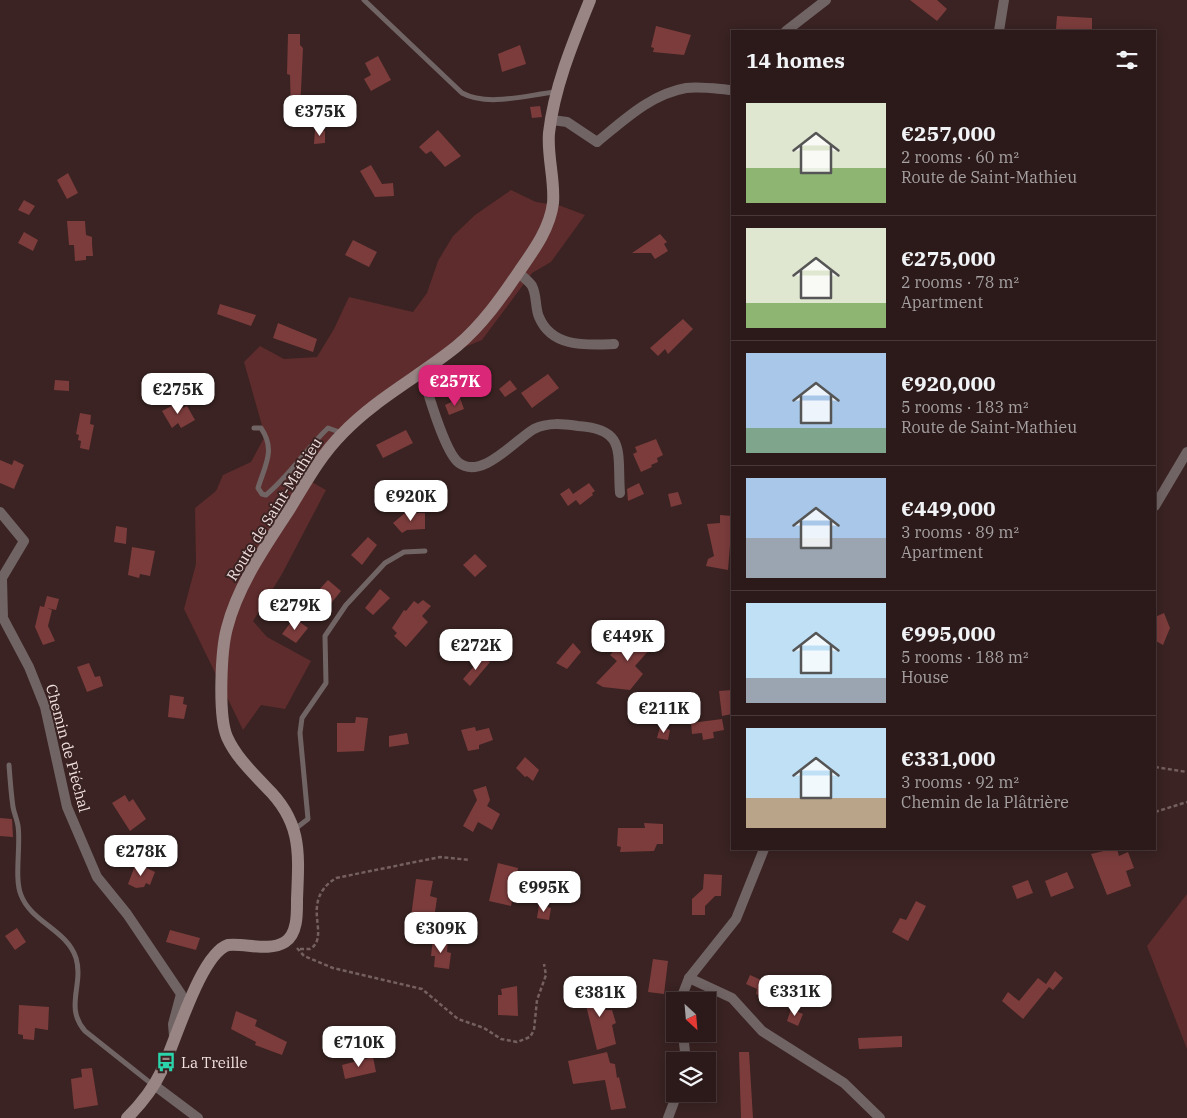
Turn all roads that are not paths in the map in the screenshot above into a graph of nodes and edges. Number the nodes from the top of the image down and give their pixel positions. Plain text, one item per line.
1 (364, 0) edge
2 (590, 0) edge
3 (826, 0) edge
4 (1004, 0) edge
5 (787, 30) edge
6 (998, 30) edge
7 (731, 90) edge
8 (558, 91) junction
9 (552, 120) junction
10 (519, 272) junction
11 (614, 344) dead end
12 (422, 372) junction
13 (254, 428) dead end
14 (342, 433) junction
15 (1187, 452) edge
16 (620, 493) dead end
17 (1156, 504) edge
18 (0, 512) edge
19 (425, 551) dead end
20 (9, 765) dead end
21 (295, 829) junction
22 (764, 850) edge
23 (689, 978) junction
24 (684, 992) edge
25 (174, 1040) junction
26 (154, 1085) junction
27 (674, 1102) edge
28 (127, 1118) edge
29 (198, 1118) edge
30 (668, 1118) edge
31 (880, 1118) edge

1 - 8 lane
2 - 8 street, Route de Saint-Mathieu
3 - 5 street
4 - 6 street
7 - 9 street
8 - 9 street, Route de Saint-Mathieu
9 - 10 street, Route de Saint-Mathieu
10 - 11 street
10 - 12 street, Route de Saint-Mathieu
12 - 14 street, Route de Saint-Mathieu
12 - 16 street
13 - 14 lane
14 - 21 street, Route de Saint-Mathieu
15 - 17 street
18 - 25 street, Chemin de Piéchal
19 - 21 lane
20 - 26 lane
21 - 25 street, Route de Saint-Mathieu
22 - 23 street
23 - 24 street
23 - 31 street
25 - 26 street
26 - 28 street
26 - 29 street
27 - 30 street

